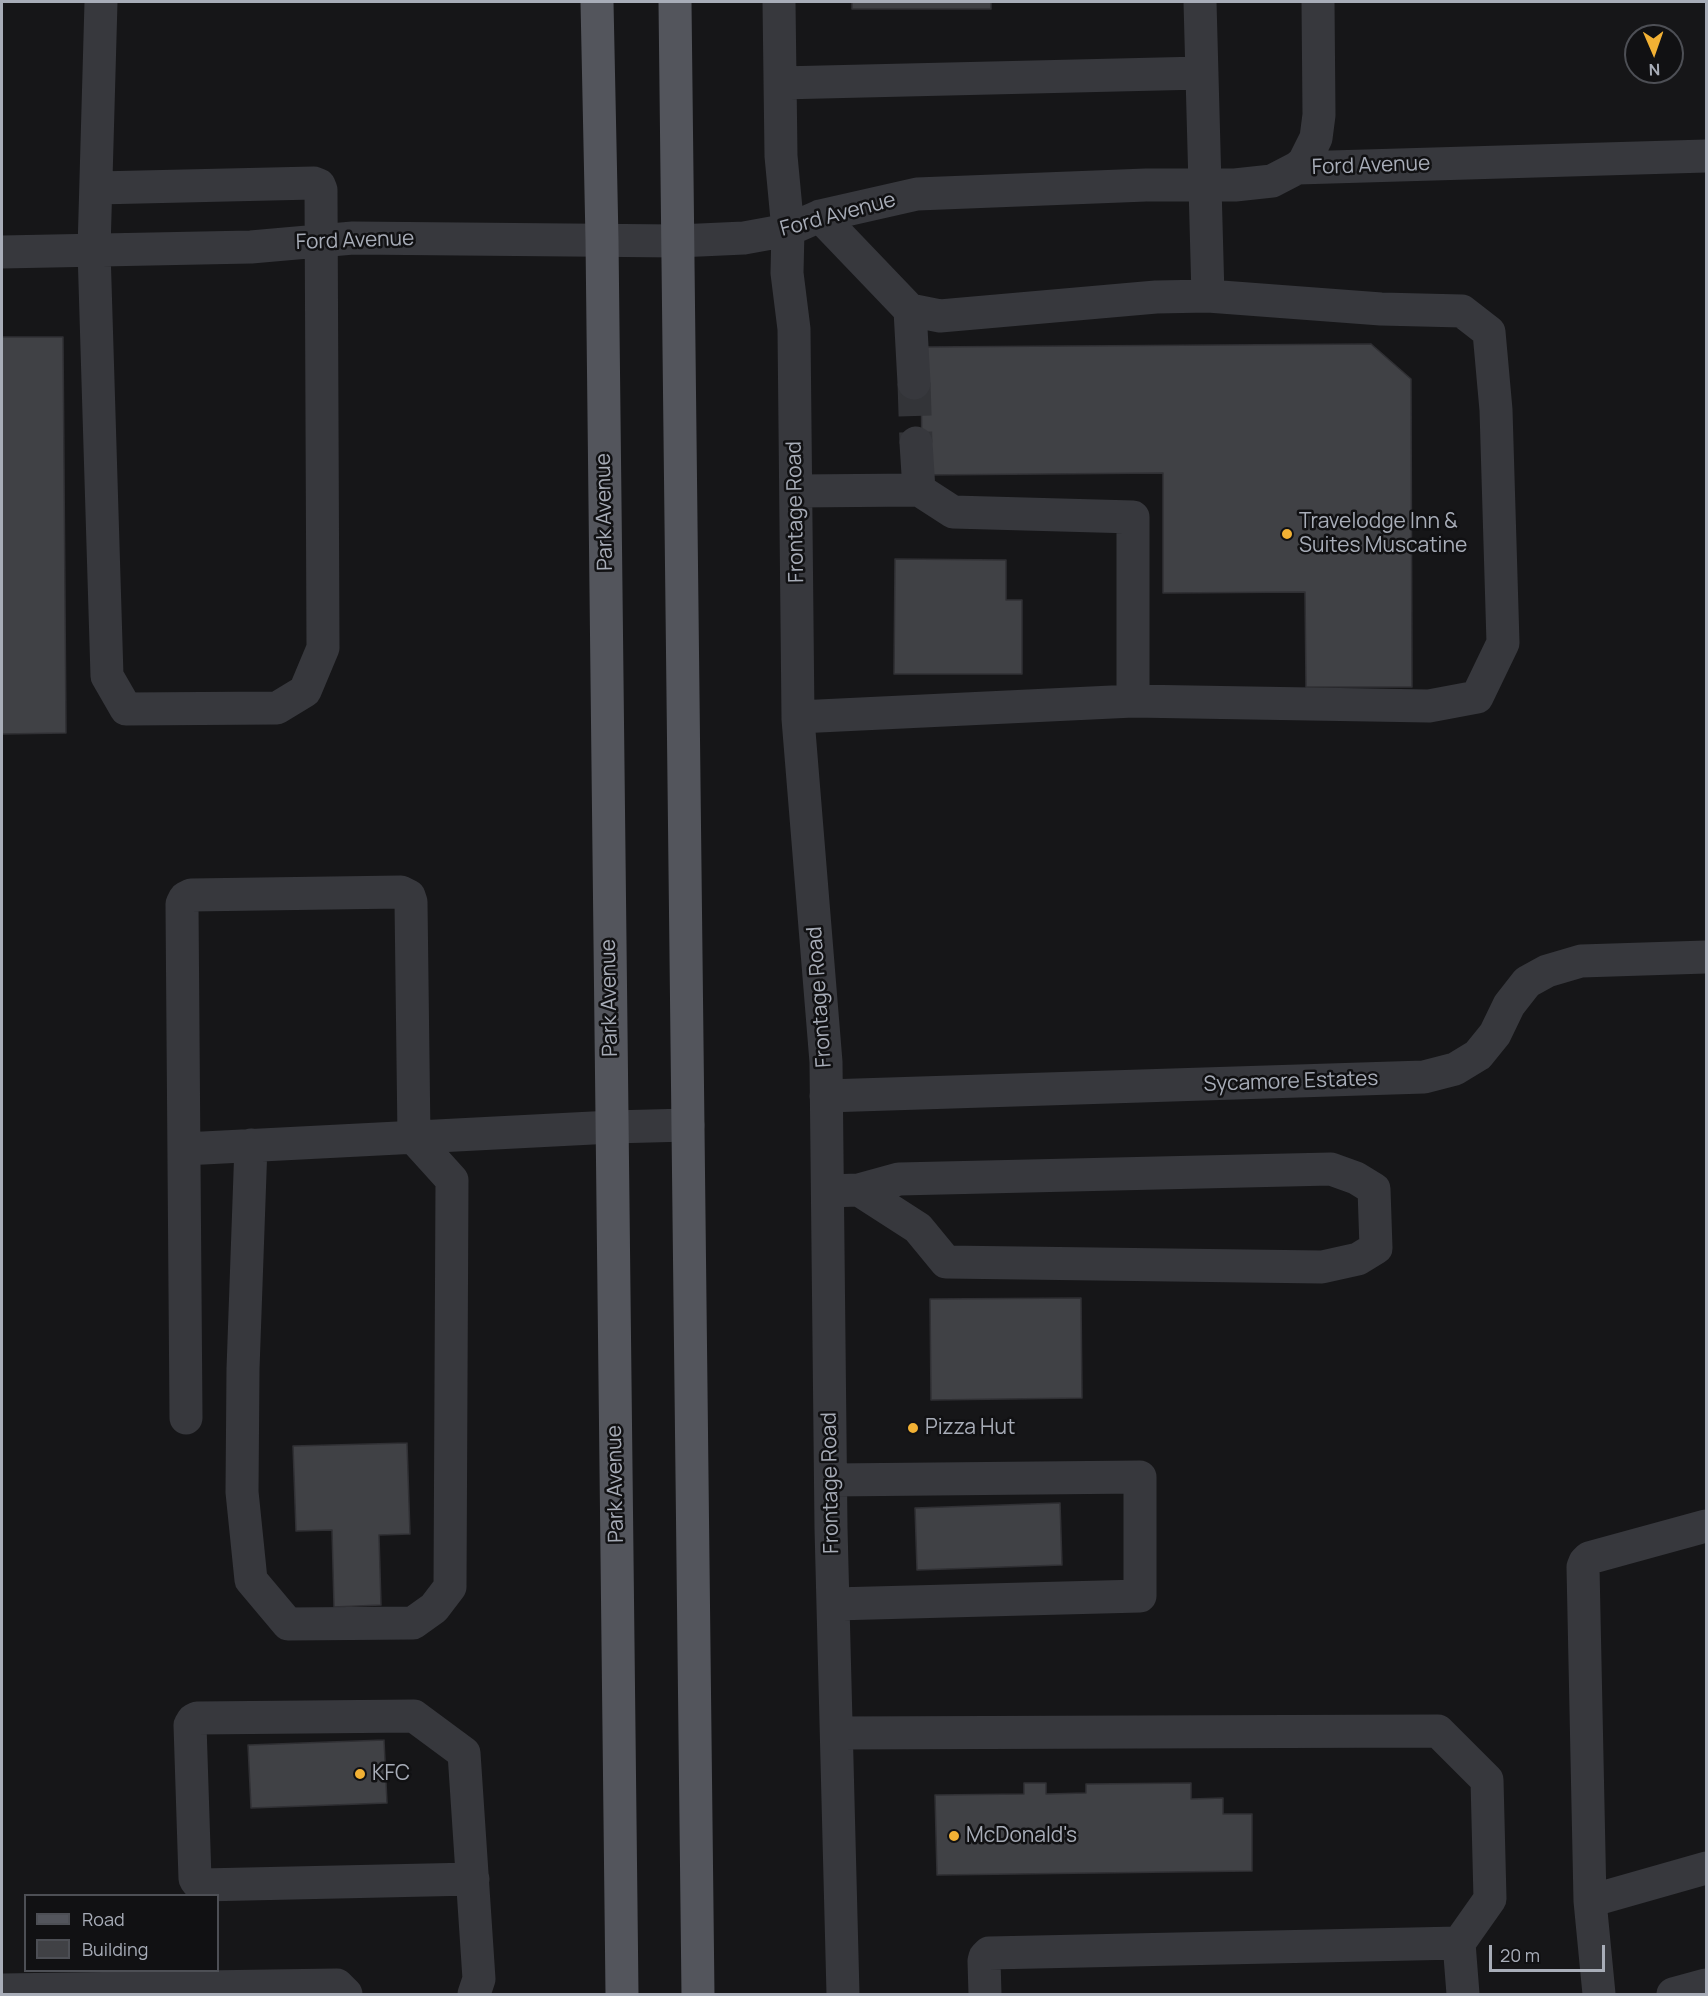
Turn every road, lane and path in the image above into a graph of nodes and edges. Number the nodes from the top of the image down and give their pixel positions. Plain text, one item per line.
1 (101, 2) edge
2 (597, 2) edge
3 (675, 2) edge
4 (779, 2) edge
5 (1200, 2) edge
6 (1318, 2) edge
7 (1202, 73) junction
8 (780, 83) junction
9 (1707, 156) edge
10 (1297, 168) junction
11 (1204, 184) junction
12 (97, 188) junction
13 (820, 216) junction
14 (788, 230) junction
15 (602, 240) junction
16 (322, 241) junction
17 (678, 241) junction
18 (94, 250) junction
19 (2, 252) edge
20 (1208, 296) junction
21 (910, 310) junction
22 (914, 383) tunnel mouth
23 (916, 443) tunnel mouth
24 (919, 490) junction
25 (796, 491) junction
26 (1132, 701) junction
27 (798, 717) junction
28 (1707, 957) edge
29 (826, 1096) junction
30 (688, 1125) junction
31 (612, 1127) junction
32 (414, 1137) junction
33 (251, 1145) junction
34 (184, 1149) junction
35 (843, 1191) junction
36 (186, 1418) dead end
37 (831, 1480) junction
38 (1707, 1526) edge
39 (834, 1604) junction
40 (837, 1733) junction
41 (1707, 1868) edge
42 (473, 1879) junction
43 (1590, 1901) junction
44 (1459, 1943) junction
45 (1707, 1985) edge
46 (2, 1990) edge
47 (346, 1995) edge
48 (474, 1995) edge
49 (622, 1995) edge
50 (698, 1995) edge
51 (843, 1995) edge
52 (985, 1995) edge
53 (1463, 1995) edge
54 (1599, 1995) edge
55 (1673, 1995) edge

1 - 12 street
2 - 15 main road, Park Avenue
3 - 17 main road
4 - 8 street, Frontage Road
5 - 7 street
6 - 10 street
7 - 8 street
7 - 11 street
8 - 14 street, Frontage Road
9 - 10 street, Ford Avenue
10 - 11 street, Ford Avenue
11 - 13 street, Ford Avenue
11 - 20 street
12 - 16 street
12 - 18 street
13 - 14 street, Ford Avenue
13 - 21 street
14 - 17 street, Ford Avenue
14 - 25 street, Frontage Road
15 - 16 street, Ford Avenue
15 - 17 street, Ford Avenue
15 - 31 main road, Park Avenue
16 - 18 street, Ford Avenue
16 - 18 street
17 - 30 main road
18 - 19 street, Ford Avenue
20 - 21 street
20 - 26 street
21 - 22 street
23 - 24 street
24 - 25 street
24 - 26 street
25 - 27 street, Frontage Road
26 - 27 street
27 - 29 street, Frontage Road
28 - 29 street, Sycamore Estates
29 - 35 street, Frontage Road
30 - 31 street
30 - 50 main road
31 - 32 street
31 - 49 main road, Park Avenue
32 - 33 street
32 - 33 street
32 - 34 street
33 - 34 street
34 - 36 street
35 - 35 street
35 - 37 street, Frontage Road
37 - 39 street, Frontage Road
37 - 39 street
38 - 43 street
39 - 40 street, Frontage Road
40 - 44 street
40 - 51 street, Frontage Road
41 - 43 street
42 - 42 street
42 - 48 street
43 - 54 street
44 - 52 street
44 - 53 street
45 - 55 street
46 - 47 street

